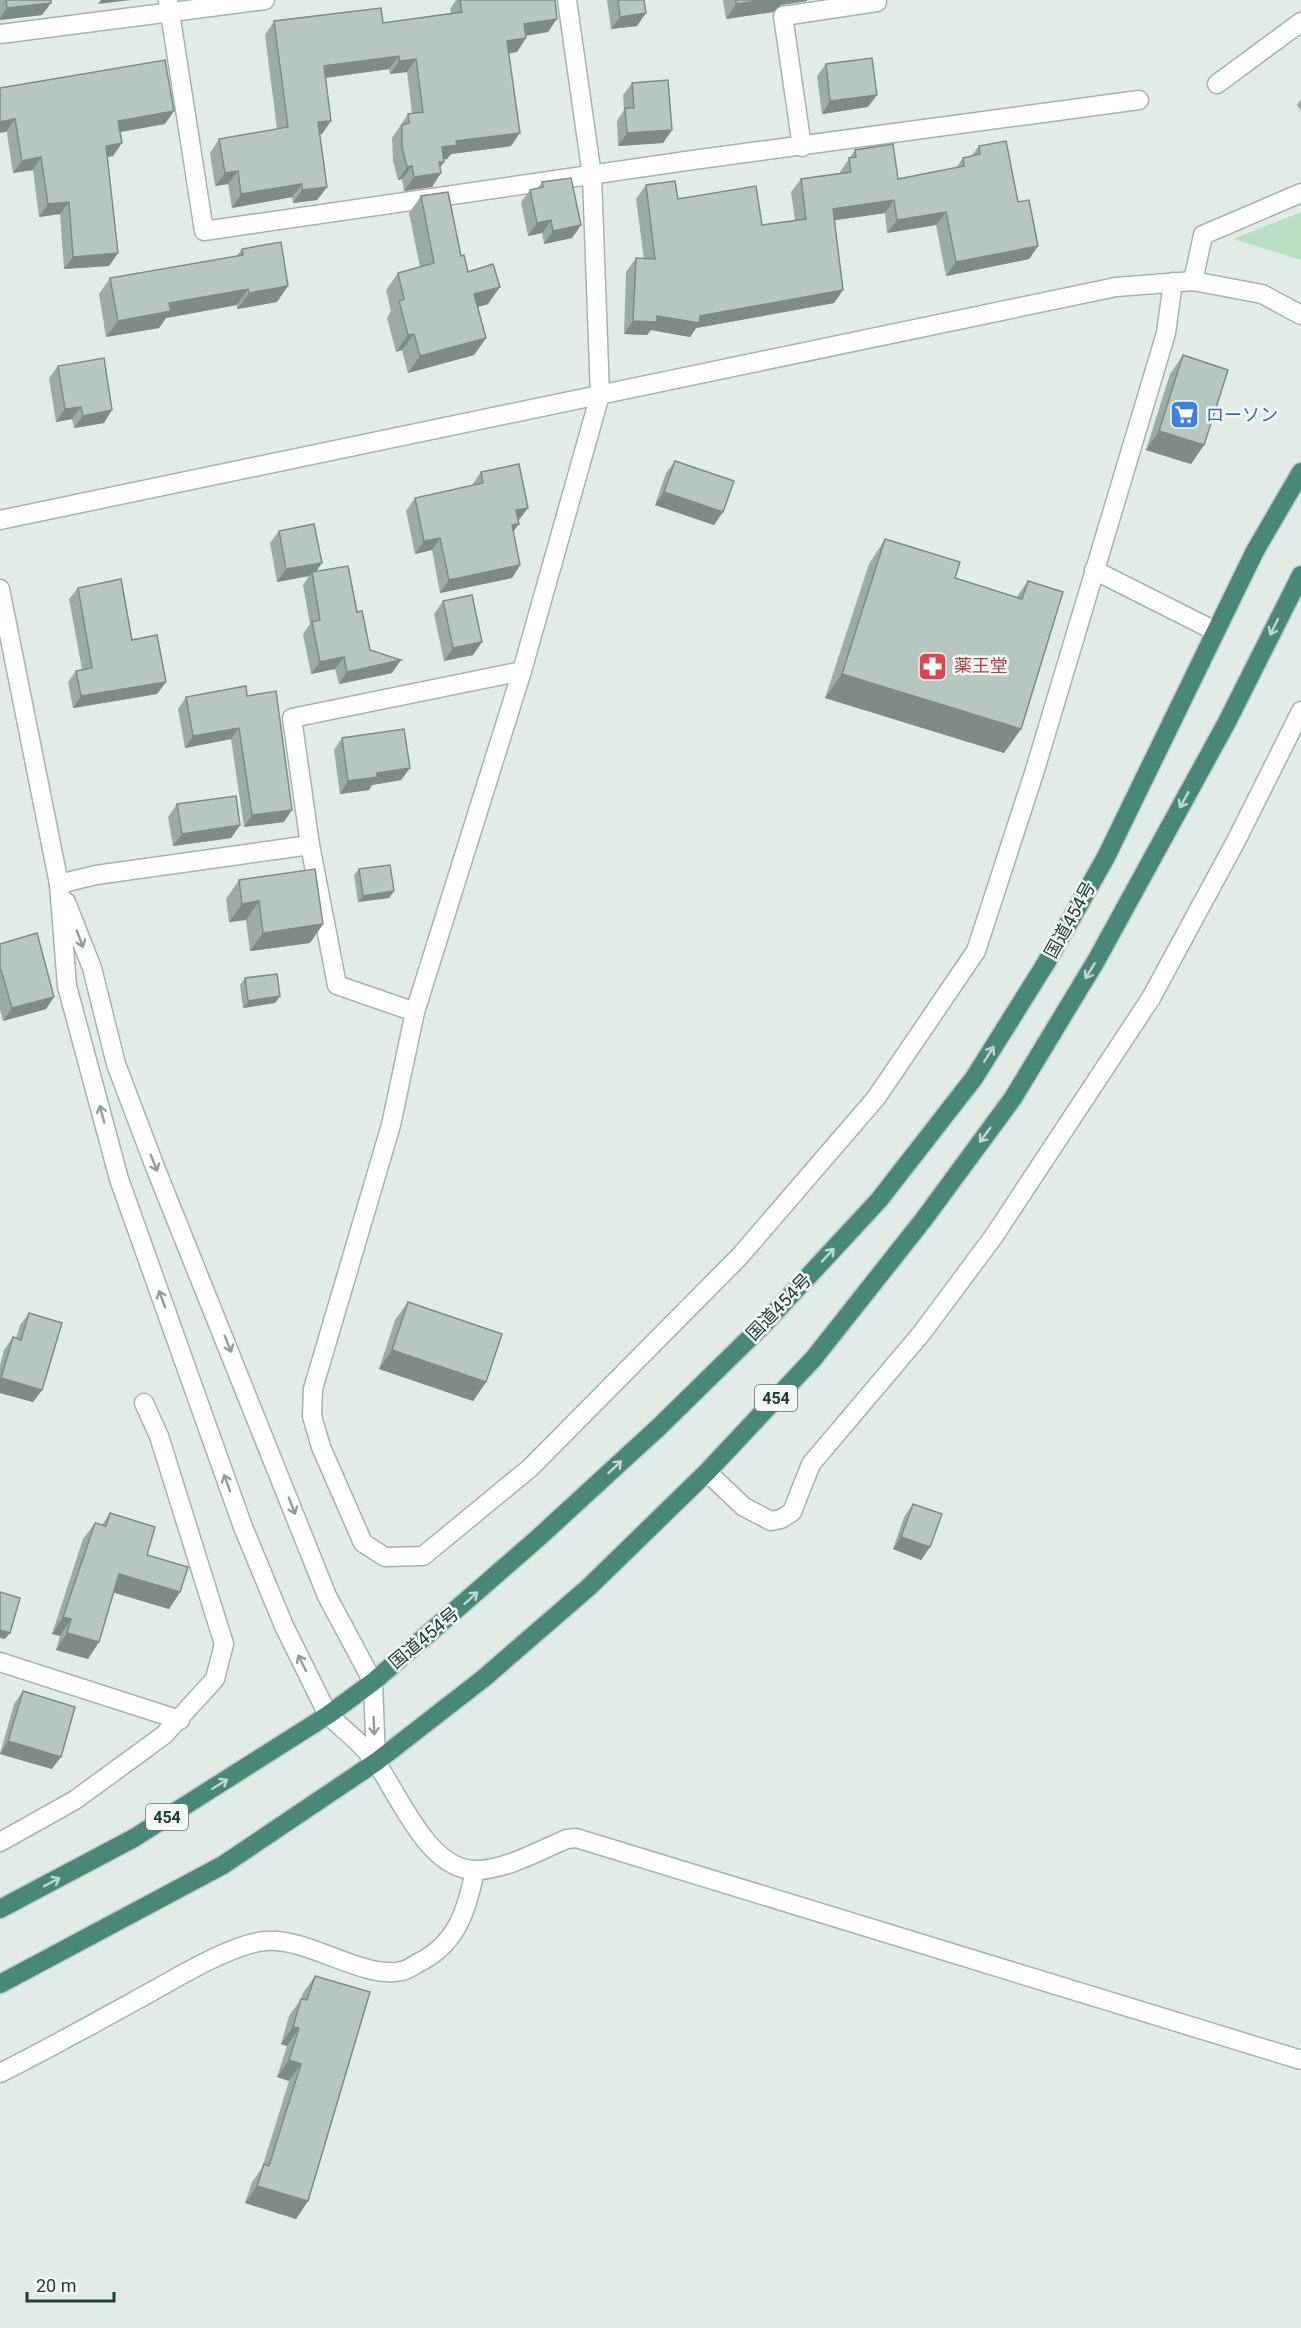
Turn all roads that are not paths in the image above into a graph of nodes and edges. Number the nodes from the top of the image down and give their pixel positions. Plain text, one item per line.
1 (265, 0) edge
2 (567, 0) edge
3 (877, 2) dead end
4 (169, 7) edge
5 (1301, 22) edge
6 (0, 34) edge
7 (1217, 84) dead end
8 (1139, 100) dead end
9 (802, 147) junction
10 (591, 176) junction
11 (1301, 193) edge
12 (1193, 281) junction
13 (1173, 282) junction
14 (1301, 315) edge
15 (600, 395) junction
16 (1301, 472) edge
17 (0, 520) edge
18 (1094, 570) junction
19 (1301, 575) edge
20 (0, 589) edge
21 (1215, 631) junction
22 (522, 671) junction
23 (1301, 711) edge
24 (310, 845) junction
25 (59, 884) junction
26 (415, 1012) junction
27 (144, 1403) dead end
28 (707, 1472) junction
29 (0, 1662) edge
30 (373, 1682) junction
31 (328, 1715) junction
32 (180, 1720) junction
33 (376, 1762) junction
34 (0, 1842) edge
35 (475, 1870) junction
36 (0, 1910) edge
37 (0, 1984) edge
38 (1301, 2061) edge
39 (0, 2073) edge

1 - 4 street
2 - 10 street
3 - 9 street
4 - 6 street
4 - 10 street
5 - 7 street
8 - 9 street
9 - 10 street
10 - 15 street
11 - 12 street
12 - 13 street
12 - 14 street
13 - 15 street
13 - 18 street
15 - 17 street
15 - 22 street
16 - 21 highway, 国道454号 / 454
18 - 21 street
18 - 26 street
19 -> 28 highway, 454
20 - 25 street
30 -> 21 highway, 国道454号 / 454
22 - 24 street
22 - 26 street
23 - 28 street
24 - 25 street
24 - 26 street
25 -> 30 street
31 -> 25 street
27 - 32 street
28 - 33 highway, 454
29 - 32 street
30 - 31 highway, 国道454号 / 454
30 -> 33 street
31 - 33 street
36 -> 31 highway, 国道454号 / 454
32 - 34 street
33 - 35 street
33 - 37 highway, 454
35 - 38 street
35 - 39 street

